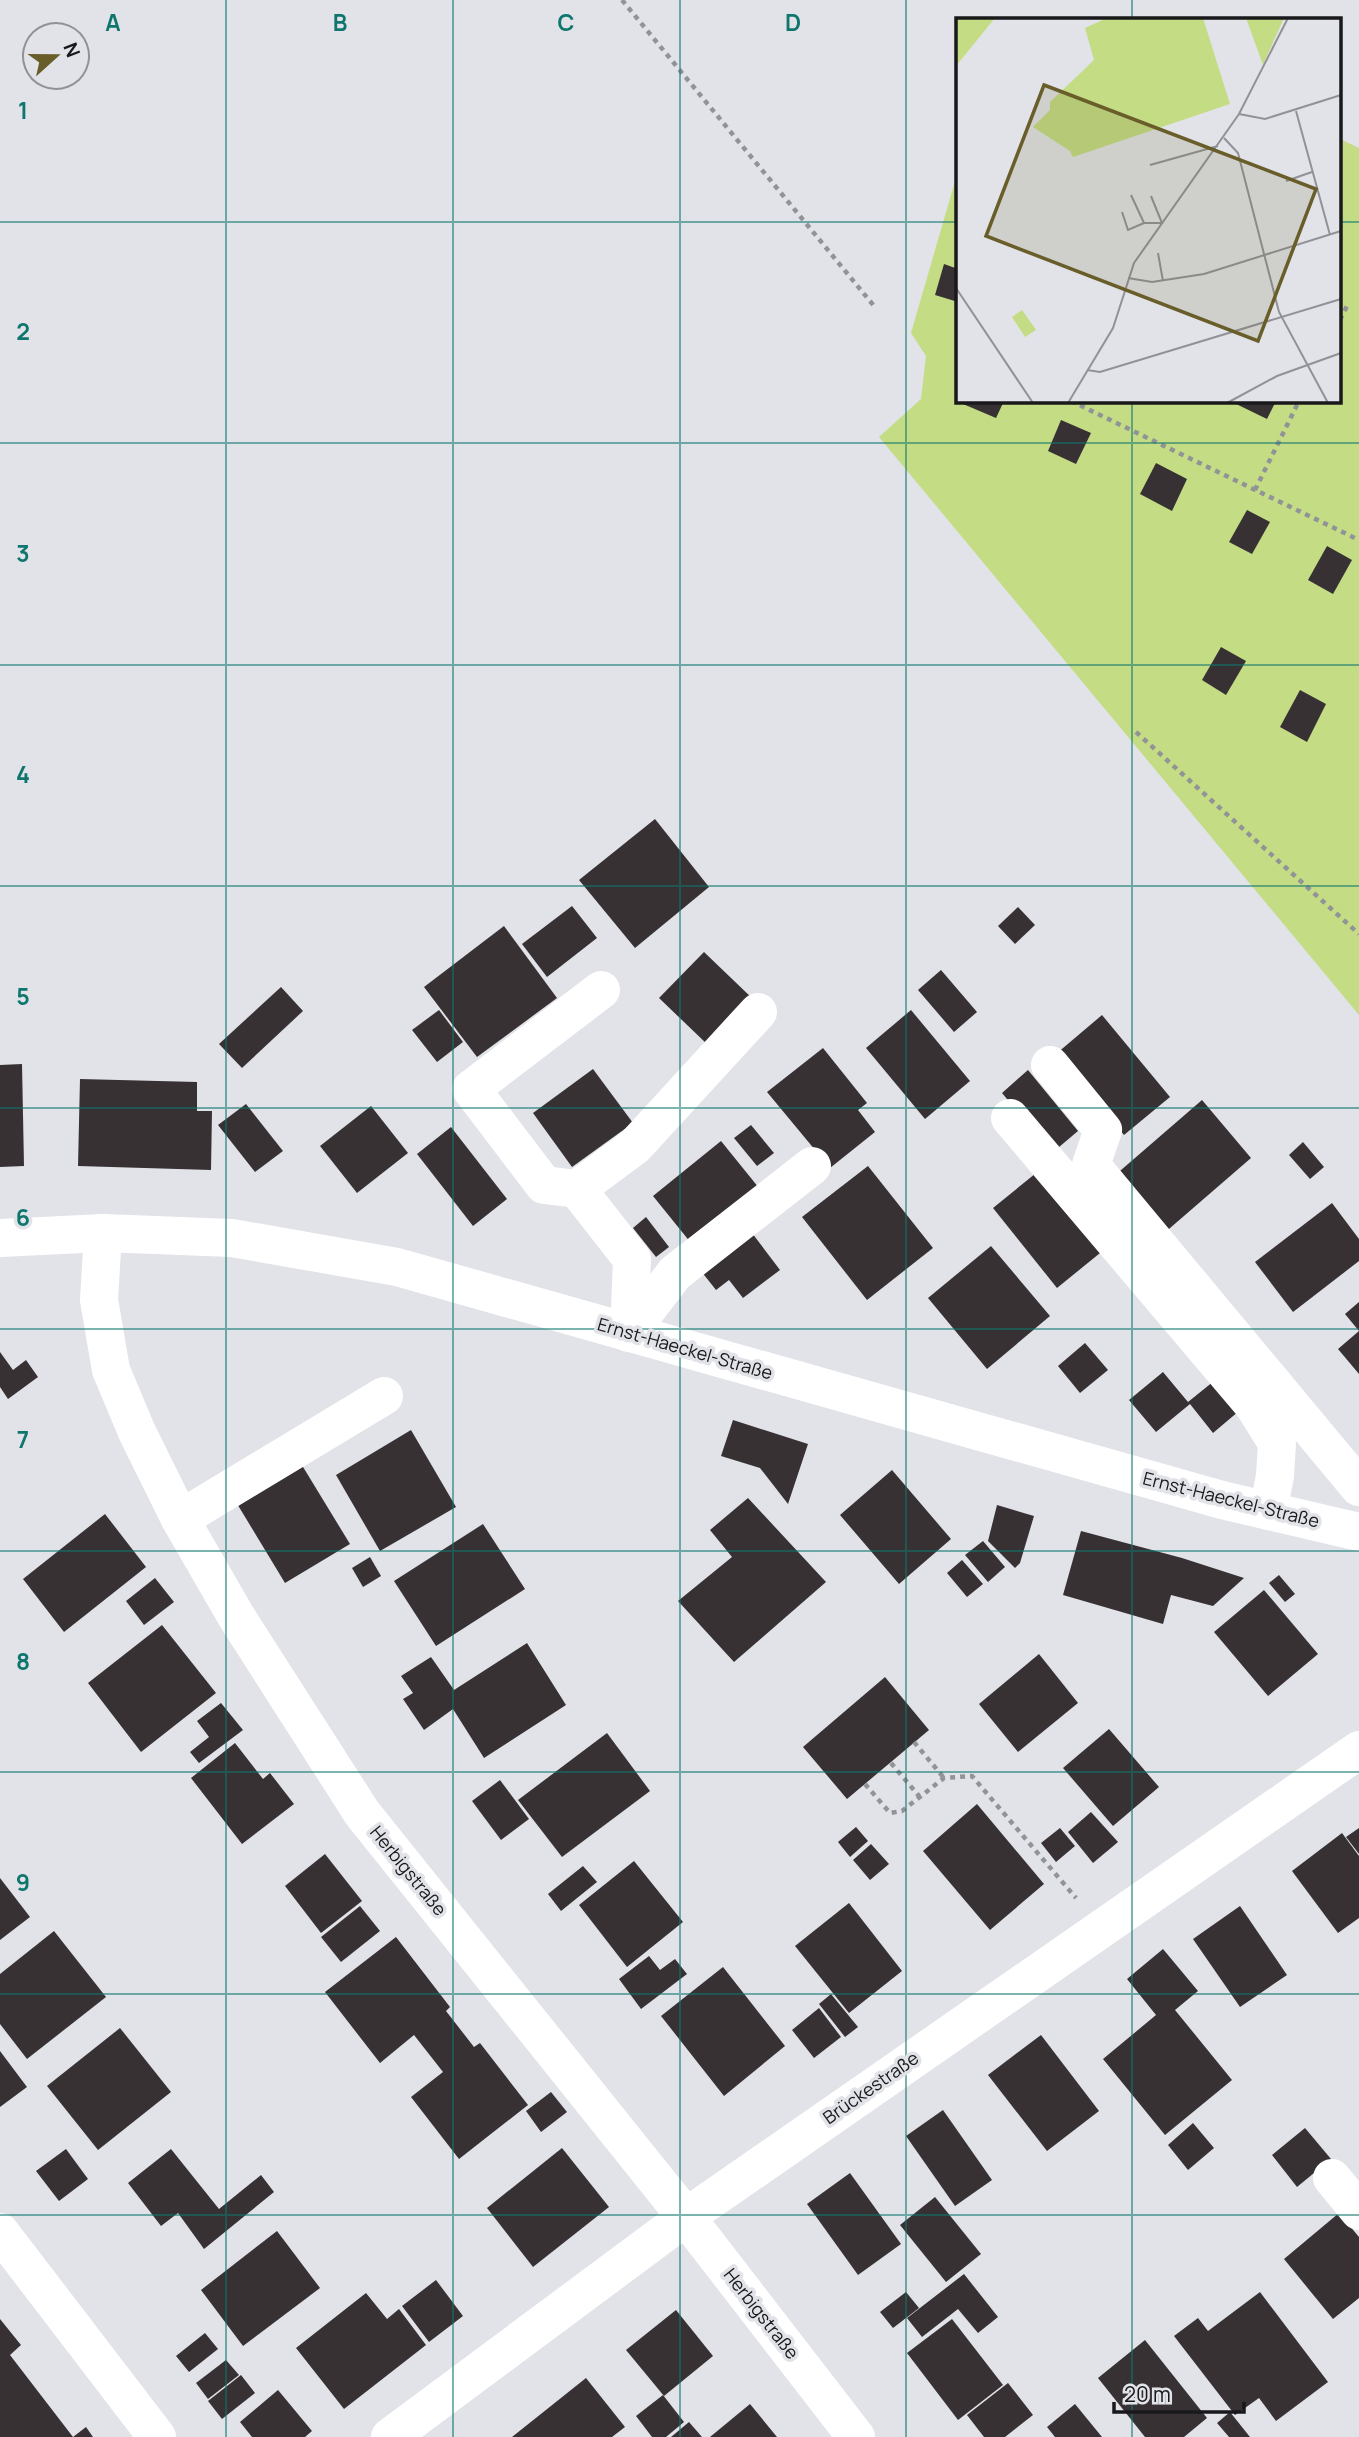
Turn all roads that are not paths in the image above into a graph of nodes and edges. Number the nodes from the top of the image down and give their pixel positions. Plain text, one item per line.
1 (601, 990) dead end
2 (758, 1012) dead end
3 (1050, 1065) dead end
4 (1010, 1118) dead end
5 (812, 1166) dead end
6 (577, 1189) junction
7 (103, 1233) junction
8 (0, 1238) edge
9 (629, 1333) junction
10 (384, 1396) dead end
11 (1359, 1487) edge
12 (1268, 1511) junction
13 (180, 1519) junction
14 (1359, 1532) edge
15 (1359, 1749) edge
16 (1332, 2178) dead end
17 (1359, 2211) edge
18 (686, 2217) junction
19 (0, 2232) edge
20 (158, 2437) edge
21 (390, 2437) edge
22 (856, 2437) edge

1 - 6 street
2 - 6 street
3 - 11 street
4 - 12 street
5 - 9 street
6 - 9 street
7 - 8 street, Ernst-Haeckel-Straße
7 - 9 street, Ernst-Haeckel-Straße
7 - 13 street, Herbigstraße
9 - 12 street, Ernst-Haeckel-Straße
10 - 13 street
12 - 14 street, Ernst-Haeckel-Straße
13 - 18 street, Herbigstraße
15 - 18 street, Brückestraße
16 - 17 street
18 - 21 street, Brückestraße
18 - 22 street, Herbigstraße
19 - 20 street

